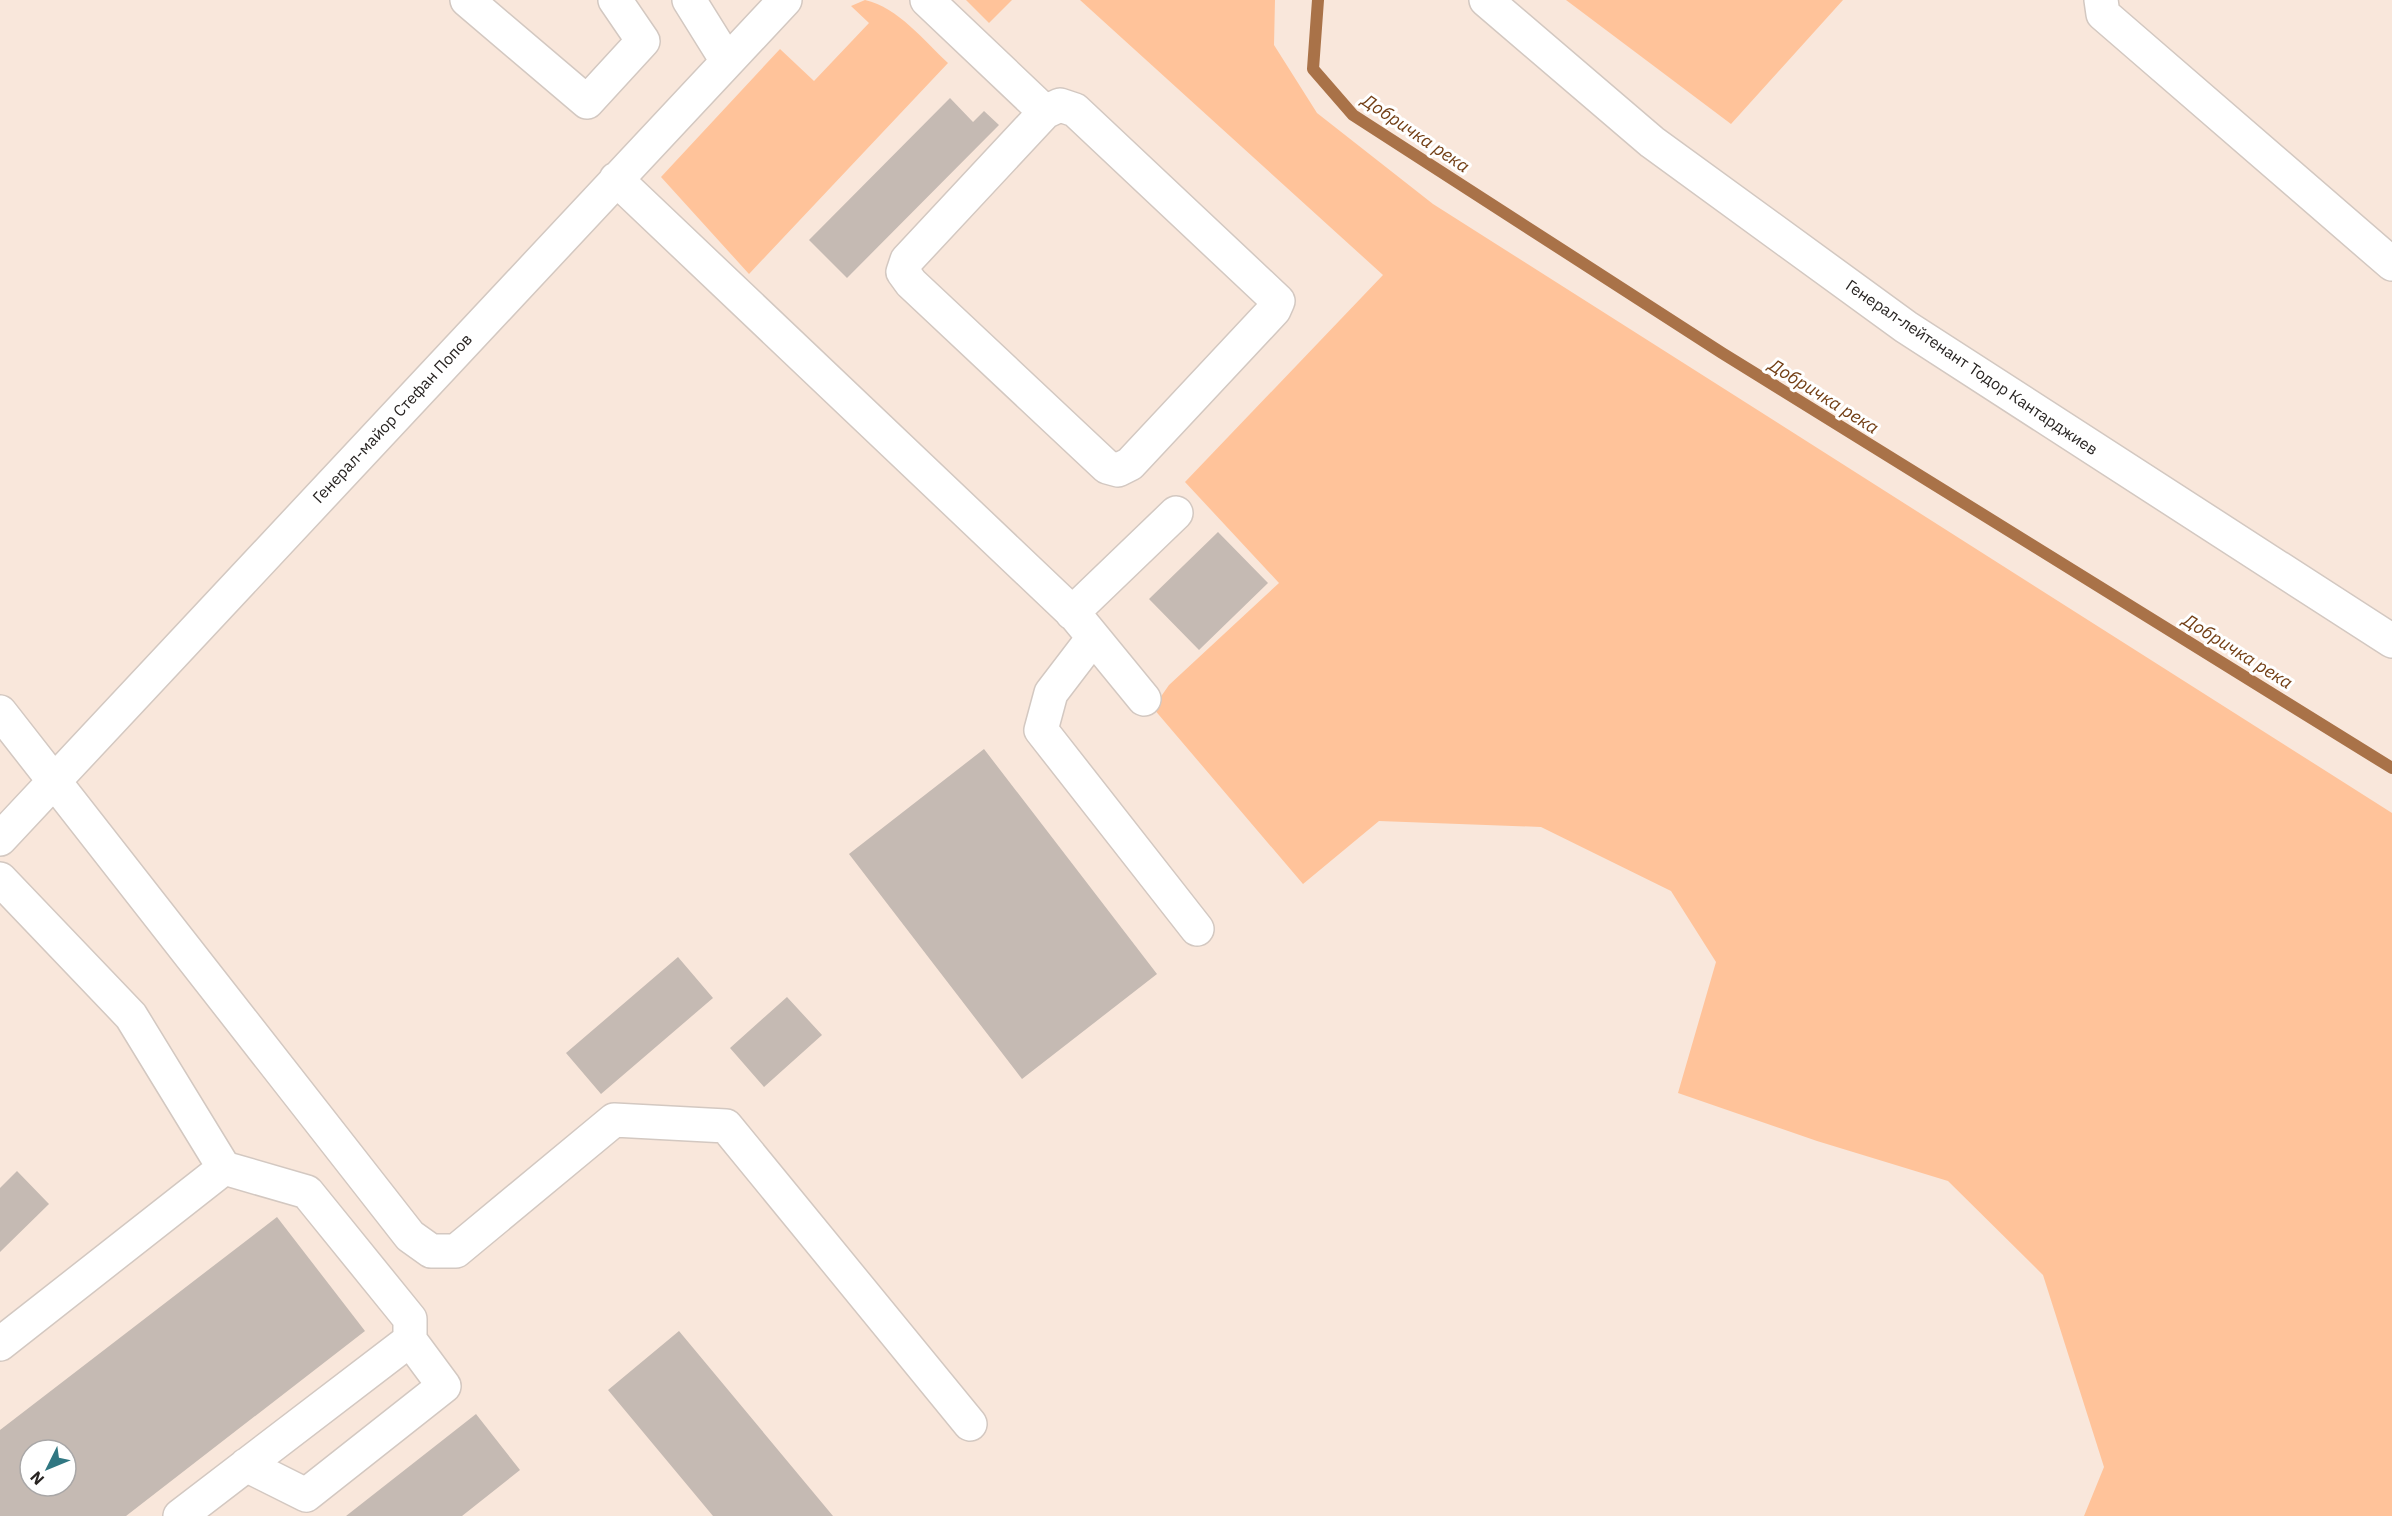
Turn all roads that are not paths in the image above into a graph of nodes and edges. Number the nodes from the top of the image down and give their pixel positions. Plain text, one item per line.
1 (467, 0) edge
2 (615, 0) edge
3 (689, 0) edge
4 (785, 0) edge
5 (927, 0) edge
6 (1486, 0) edge
7 (2101, 0) edge
8 (727, 61) junction
9 (1045, 112) junction
10 (616, 178) junction
11 (2392, 264) edge
12 (1176, 513) dead end
13 (1072, 613) junction
14 (1093, 638) junction
15 (2392, 641) edge
16 (1143, 699) dead end
17 (0, 712) edge
18 (54, 779) junction
19 (4, 825) edge
20 (0, 879) edge
21 (1197, 929) dead end
22 (225, 1168) junction
23 (410, 1340) junction
24 (0, 1344) edge
25 (970, 1424) dead end
26 (246, 1465) junction
27 (180, 1516) edge

1 - 2 street
3 - 8 street
4 - 8 street, Генерал-майор Стефан Попов
5 - 9 street
6 - 15 street, Генерал-лейтенант Тодор Кантарджиев
7 - 11 street
8 - 10 street, Генерал-майор Стефан Попов
9 - 9 street
10 - 13 street
10 - 18 street, Генерал-майор Стефан Попов
12 - 13 street
13 - 14 street
14 - 16 street
14 - 21 street
17 - 18 street
18 - 19 street, Генерал-майор Стефан Попов
18 - 25 street
20 - 22 street
22 - 23 street
22 - 24 street
23 - 26 street
23 - 26 street
26 - 27 street

